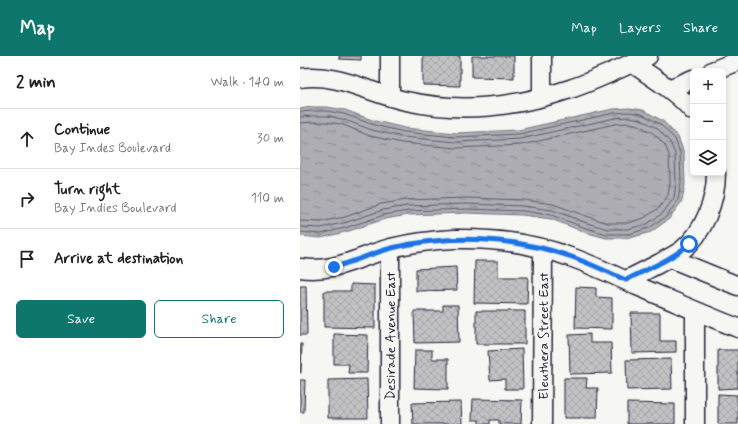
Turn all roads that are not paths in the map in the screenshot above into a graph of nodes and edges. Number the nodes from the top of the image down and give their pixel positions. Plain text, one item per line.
1 (390, 56) edge
2 (542, 56) edge
3 (648, 56) edge
4 (738, 60) edge
5 (632, 63) junction
6 (719, 68) edge
7 (300, 78) edge
8 (690, 80) edge
9 (668, 88) junction
10 (390, 97) junction
11 (542, 97) junction
12 (690, 108) edge
13 (716, 176) edge
14 (390, 248) junction
15 (543, 249) junction
16 (670, 258) junction
17 (300, 268) edge
18 (626, 280) junction
19 (738, 286) edge
20 (695, 311) junction
21 (738, 328) edge
22 (390, 424) edge
23 (542, 424) edge
24 (695, 424) edge

1 - 10 street
2 - 11 street
3 - 5 street
4 - 6 street
5 - 9 street
5 - 11 street
7 - 10 street
8 - 9 street
9 - 12 street
10 - 11 street
13 - 16 street
14 - 15 street
14 - 17 street
14 - 22 street, Desirade Avenue East
15 - 18 street
15 - 23 street, Eleuthera Street East
16 - 18 street
16 - 19 street
18 - 20 street
20 - 21 street
20 - 24 street

